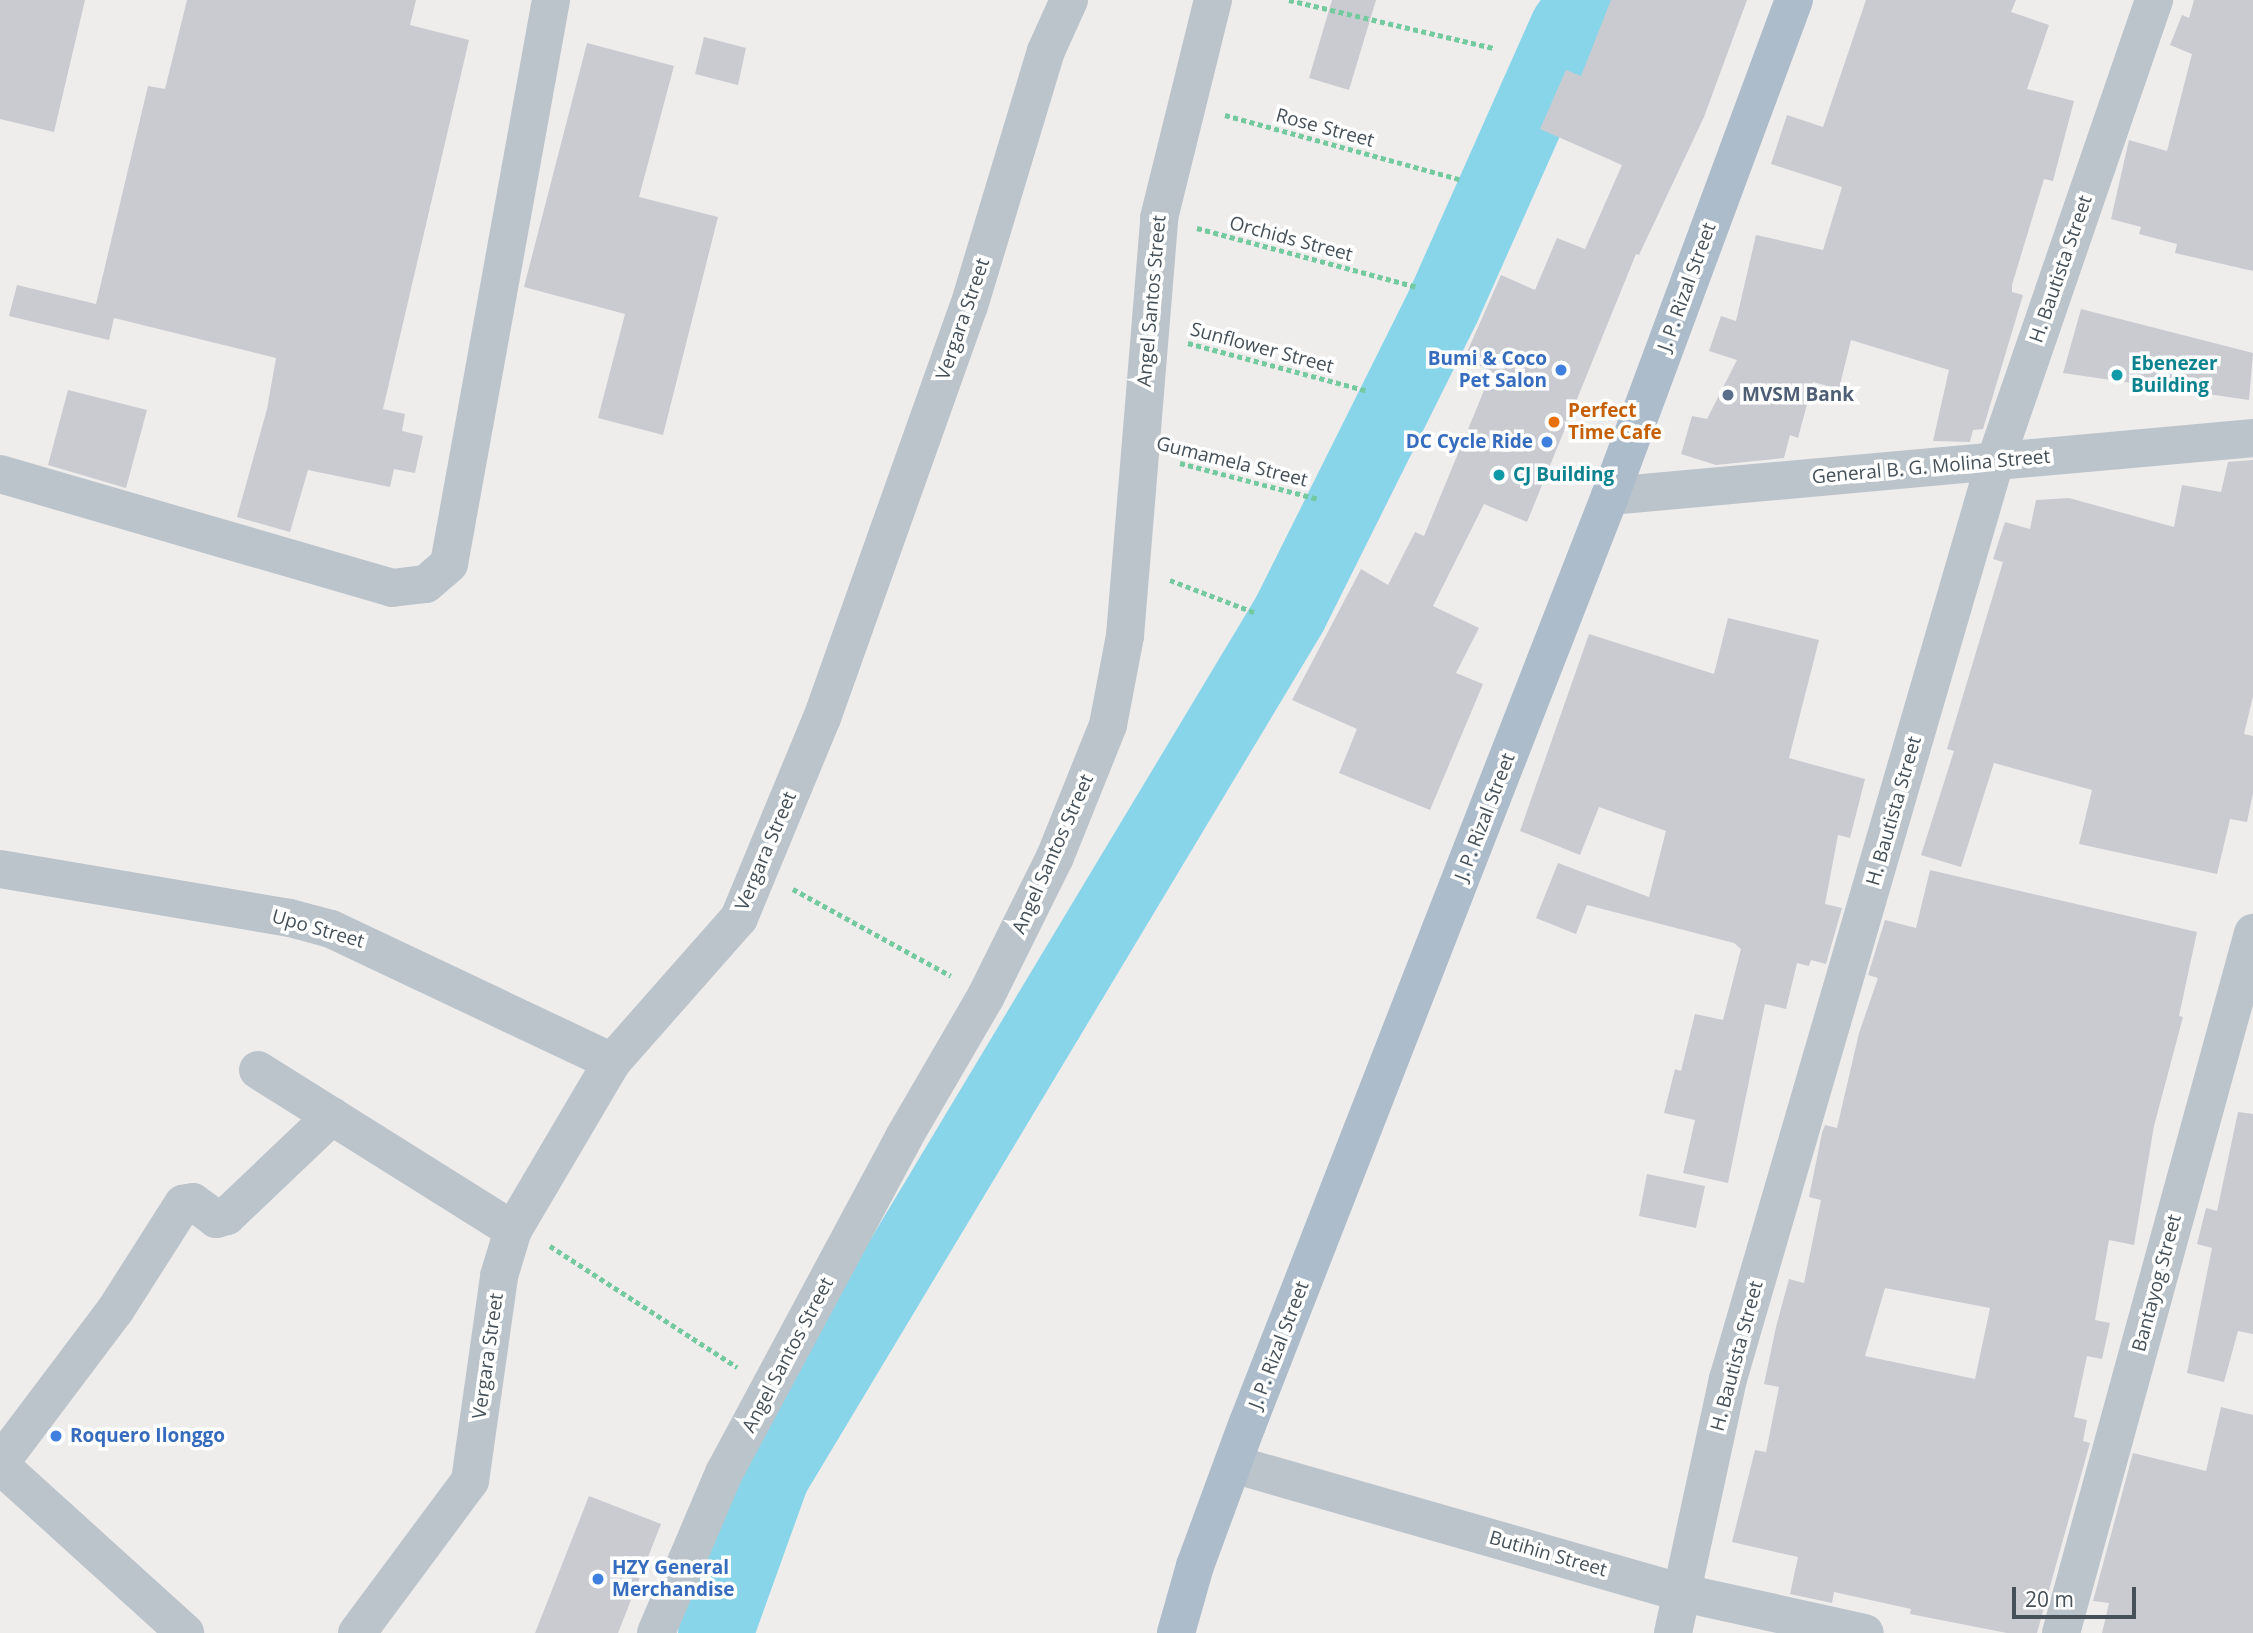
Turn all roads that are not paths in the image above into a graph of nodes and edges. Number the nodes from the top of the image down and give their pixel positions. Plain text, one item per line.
1 (551, 0) edge
2 (1069, 0) edge
3 (1213, 0) edge
4 (1794, 0) edge
5 (2154, 0) edge
6 (2253, 438) edge
7 (1995, 462) junction
8 (0, 474) edge
9 (1610, 496) junction
10 (0, 869) edge
11 (2253, 933) edge
12 (612, 1062) junction
13 (258, 1070) dead end
14 (332, 1116) junction
15 (515, 1228) junction
16 (0, 1464) edge
17 (1233, 1464) junction
18 (1683, 1593) junction
19 (186, 1633) edge
20 (357, 1633) edge
21 (656, 1633) edge
22 (1176, 1633) edge
23 (1673, 1633) edge
24 (1865, 1633) edge
25 (2061, 1633) edge

1 - 8 street
2 - 12 street, Vergara Street
3 - 21 street, Angel Santos Street
4 - 9 main road, J. P. Rizal Street
5 - 7 street, H. Bautista Street
6 - 7 street, General B. G. Molina Street
7 - 9 street, General B. G. Molina Street
7 - 18 street, H. Bautista Street
9 - 17 main road, J. P. Rizal Street
10 - 12 street, Upo Street
11 - 25 street, Bantayog Street
12 - 15 street, Vergara Street
13 - 14 street
14 - 15 street
14 - 16 street
15 - 20 street, Vergara Street
16 - 19 street
17 - 18 street, Butihin Street
17 - 22 main road, J. P. Rizal Street
18 - 23 street, H. Bautista Street
18 - 24 street, Butihin Street

